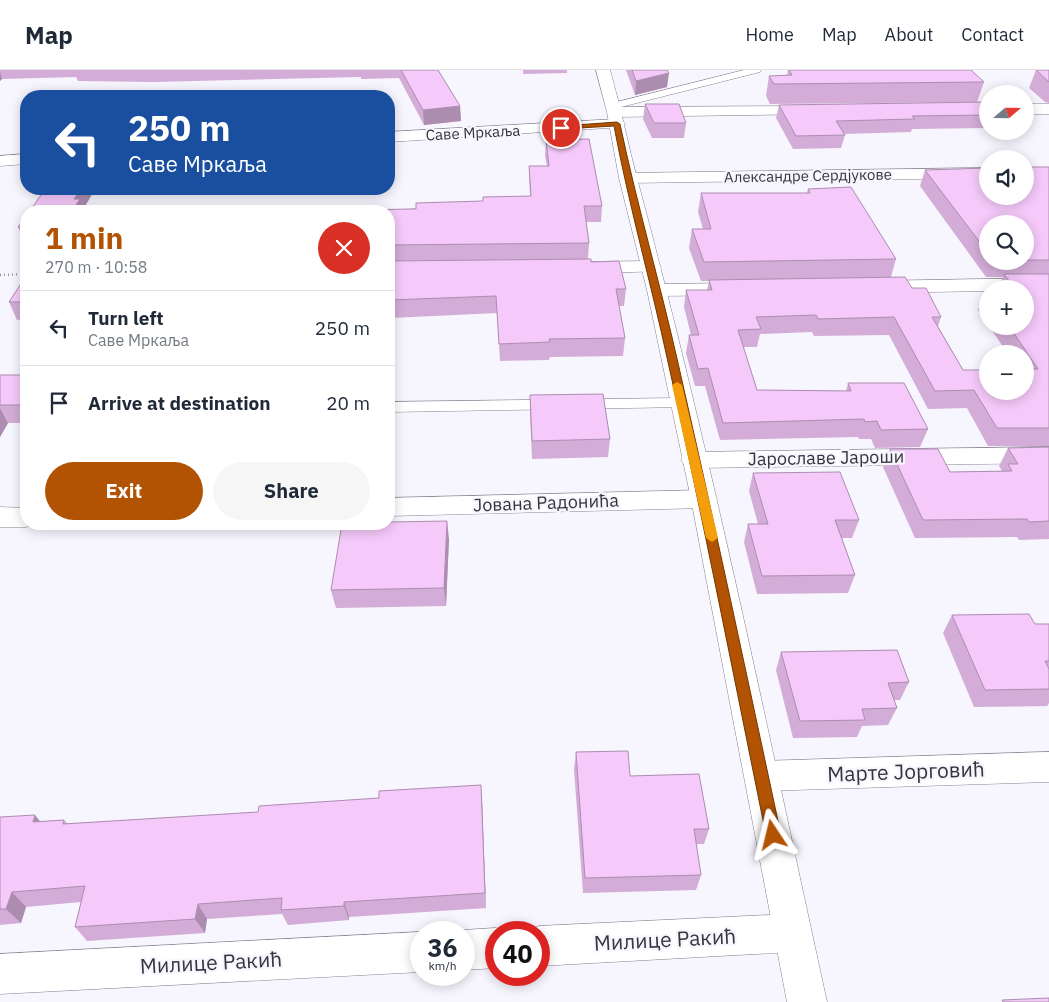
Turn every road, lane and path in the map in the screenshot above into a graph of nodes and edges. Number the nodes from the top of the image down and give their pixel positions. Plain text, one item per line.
1 (603, 70) edge
2 (756, 70) edge
3 (1049, 108) edge
4 (1034, 109) edge
5 (831, 110) edge
6 (615, 114) junction
7 (395, 137) edge
8 (20, 159) edge
9 (0, 160) edge
10 (979, 173) edge
11 (628, 178) junction
12 (563, 268) edge
13 (20, 274) edge
14 (0, 275) edge
15 (654, 279) junction
16 (1049, 284) edge
17 (850, 287) edge
18 (760, 288) edge
19 (681, 403) junction
20 (395, 407) edge
21 (1049, 455) edge
22 (694, 460) junction
23 (704, 499) junction
24 (395, 507) edge
25 (0, 517) edge
26 (20, 517) edge
27 (1049, 767) edge
28 (762, 776) junction
29 (792, 933) junction
30 (550, 945) edge
31 (410, 953) edge
32 (0, 974) edge
33 (807, 1002) edge

1 - 6 street
2 - 6 lane
3 - 4 street
5 - 6 street, Саве Мркаља
6 - 7 street, Саве Мркаља
6 - 11 street
8 - 9 street
10 - 11 street, Александре Сердјукове
11 - 15 street
12 - 15 street
13 - 14 path
15 - 18 street
15 - 19 street
16 - 17 street
19 - 20 lane
19 - 22 street
21 - 22 street, Јарославе Јароши
22 - 23 street
23 - 24 street, Јована Радонића
23 - 28 street
25 - 26 street
27 - 28 street, Марте Јорговић
28 - 29 street
29 - 30 street, Милице Ракић
29 - 33 street
31 - 32 street, Милице Ракић

